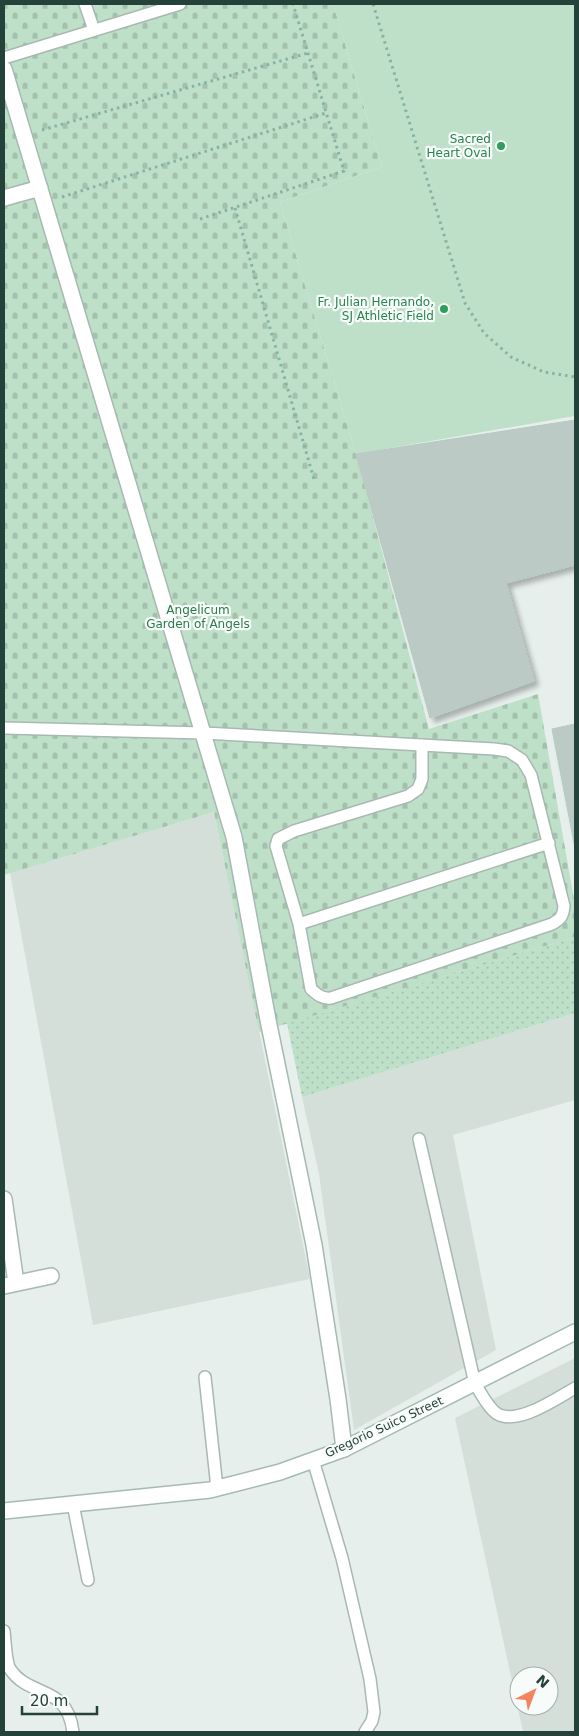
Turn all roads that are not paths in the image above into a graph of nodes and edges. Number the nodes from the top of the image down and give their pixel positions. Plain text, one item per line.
1 (84, 4) edge
2 (180, 4) edge
3 (94, 30) junction
4 (4, 58) edge
5 (4, 69) edge
6 (40, 188) junction
7 (4, 198) edge
8 (4, 728) edge
9 (204, 733) junction
10 (422, 745) junction
11 (549, 843) junction
12 (299, 924) junction
13 (419, 1139) dead end
14 (4, 1199) edge
15 (51, 1276) dead end
16 (10, 1285) edge
17 (575, 1332) edge
18 (205, 1377) dead end
19 (475, 1384) junction
20 (575, 1388) edge
21 (344, 1449) junction
22 (313, 1460) junction
23 (217, 1488) junction
24 (73, 1504) junction
25 (4, 1511) edge
26 (88, 1580) dead end
27 (4, 1631) edge
28 (73, 1732) edge
29 (365, 1732) edge

1 - 3 lane
2 - 3 lane
3 - 4 lane
5 - 6 street
6 - 7 street
6 - 9 street
8 - 9 lane
9 - 10 lane
9 - 21 street
10 - 11 lane
10 - 12 lane
11 - 12 lane
11 - 12 lane
13 - 19 lane
14 - 16 street
15 - 16 street
17 - 19 street, Gregorio Suico Street
18 - 23 lane
19 - 20 lane
19 - 21 street, Gregorio Suico Street
21 - 22 street, Gregorio Suico Street
22 - 23 street, Gregorio Suico Street
22 - 29 lane
23 - 24 street, Gregorio Suico Street
24 - 25 street, Gregorio Suico Street
24 - 26 lane
27 - 28 lane

